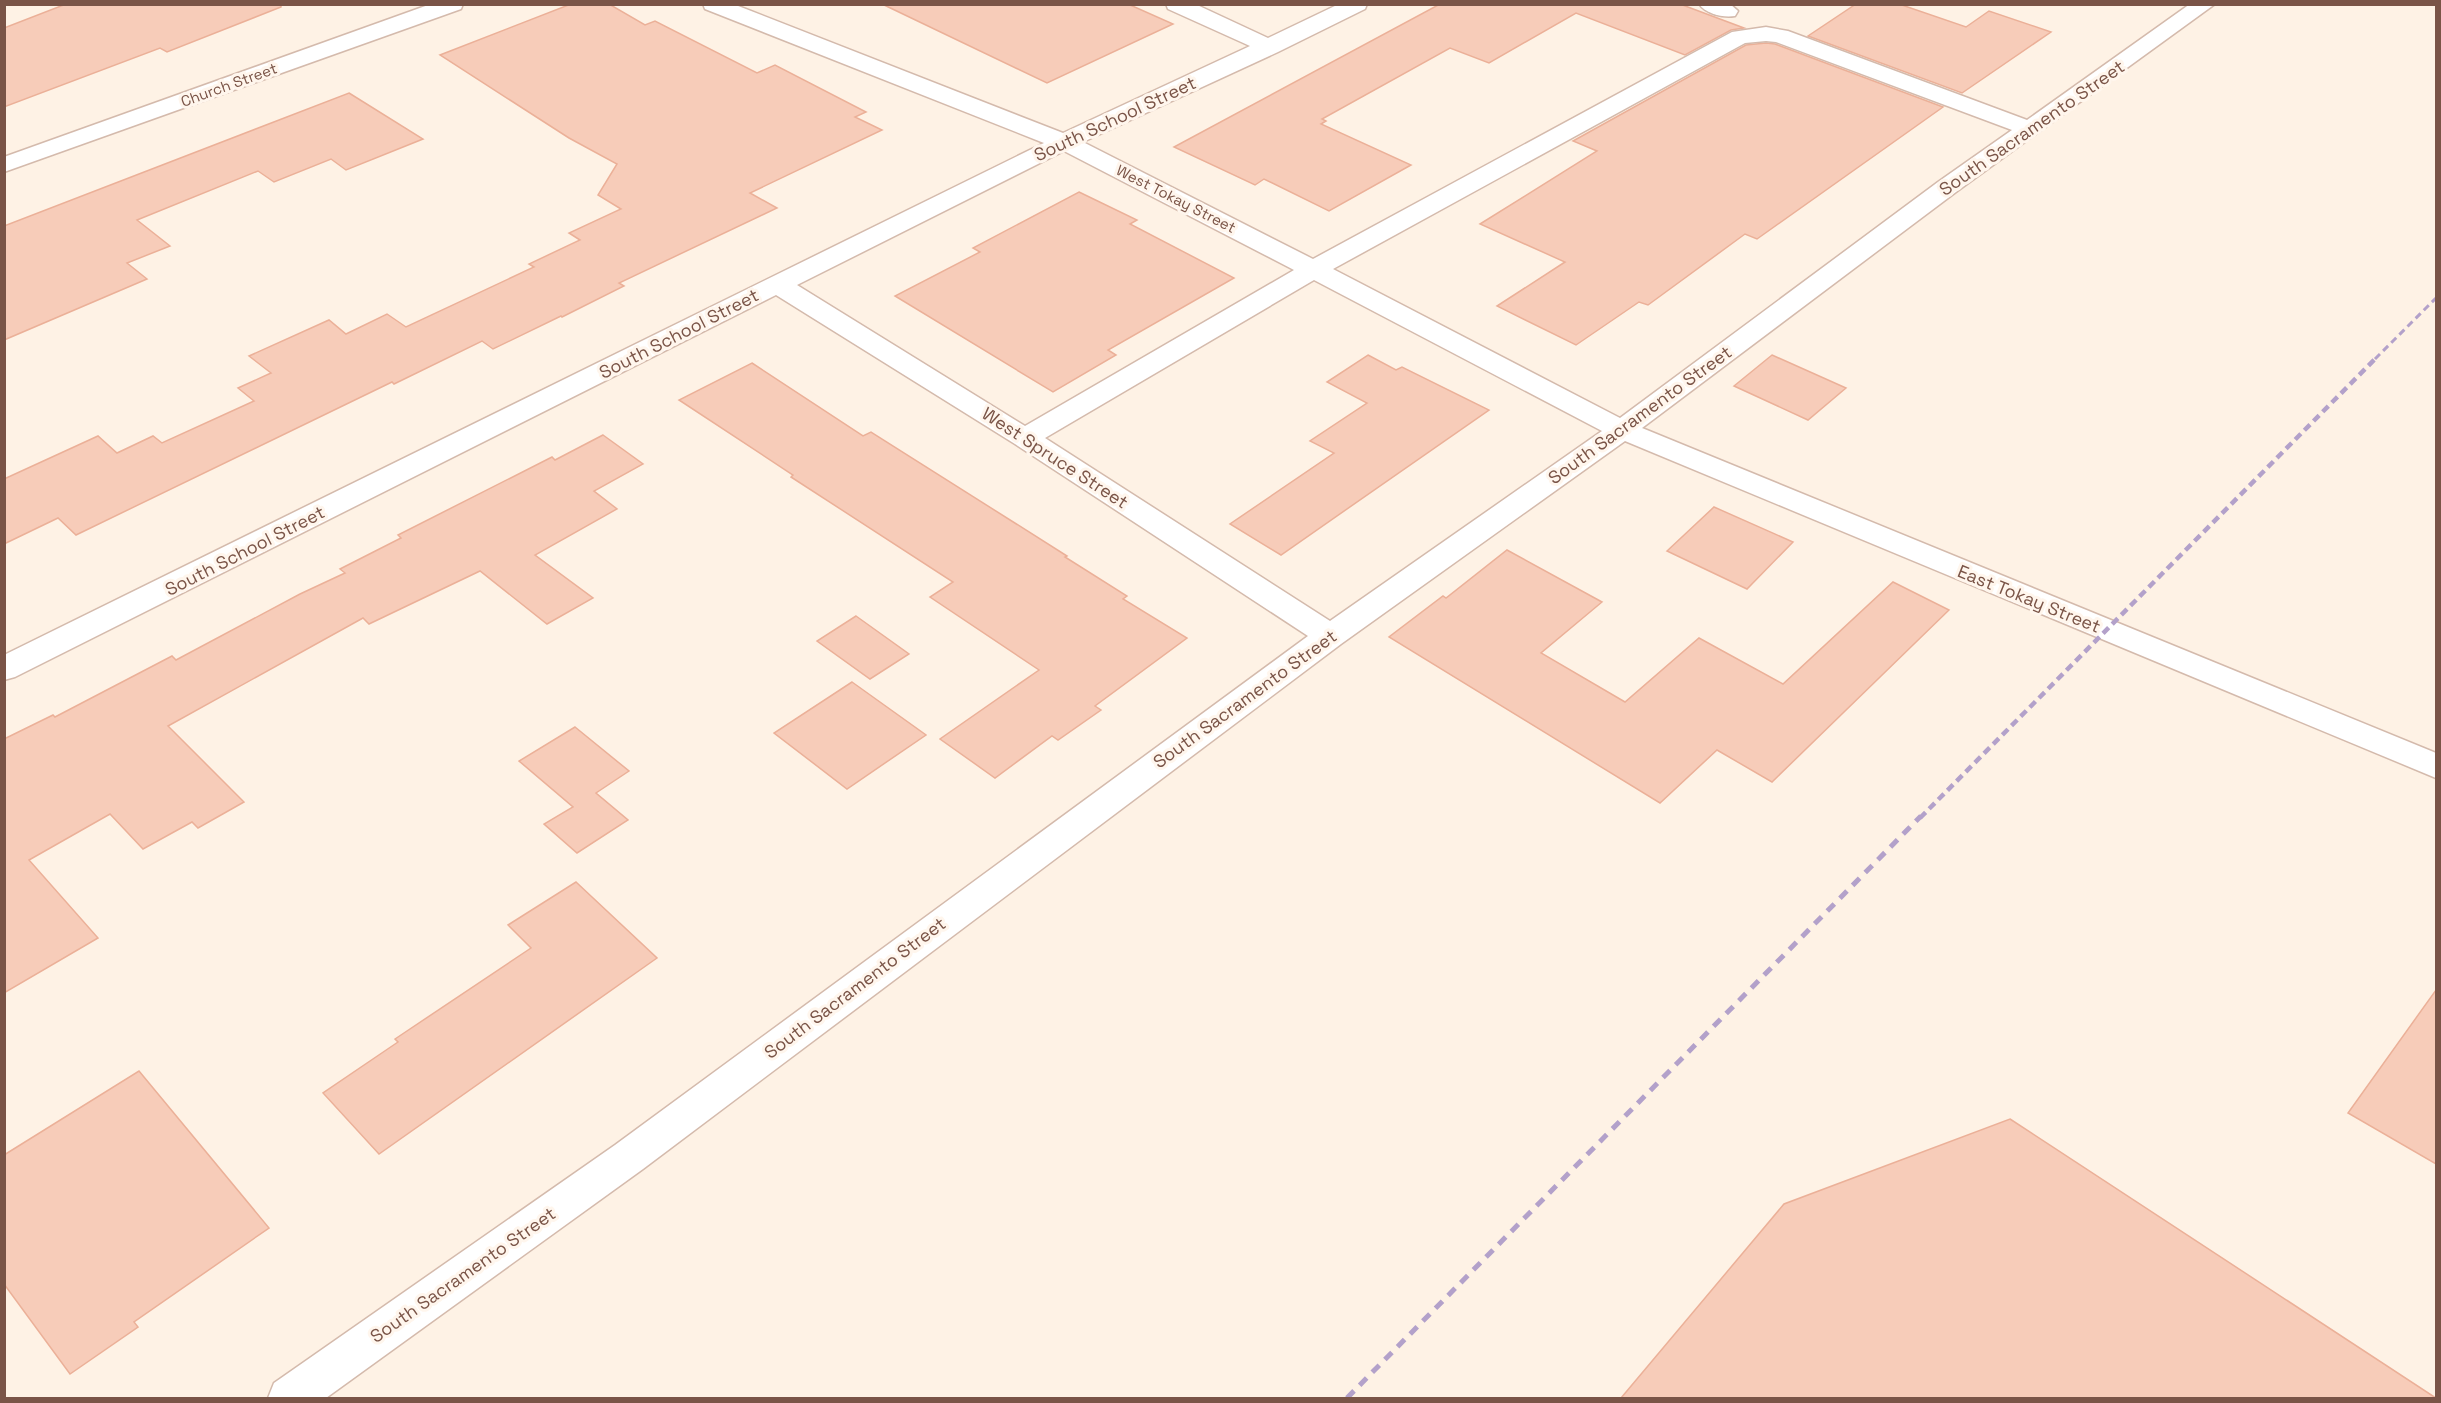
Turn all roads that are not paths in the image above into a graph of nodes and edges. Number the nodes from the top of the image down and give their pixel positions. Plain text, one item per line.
1 (453, 4) edge
2 (713, 4) edge
3 (1176, 4) edge
4 (1358, 4) edge
5 (2205, 4) edge
6 (1270, 46) junction
7 (2030, 129) junction
8 (1064, 142) junction
9 (4, 165) edge
10 (1314, 269) junction
11 (778, 285) junction
12 (1622, 430) junction
13 (1025, 438) junction
14 (1330, 636) junction
15 (4, 669) edge
16 (2436, 766) edge
17 (290, 1398) edge

1 - 9 street, Church Street
2 - 8 street, West Tokay Street
3 - 6 street
4 - 6 street, South School Street
5 - 7 street, South Sacramento Street
6 - 8 street, South School Street
7 - 10 street
7 - 12 street, South Sacramento Street
8 - 10 street, West Tokay Street
8 - 11 street, South School Street
10 - 12 street, West Tokay Street
10 - 13 street
11 - 13 street, West Spruce Street
11 - 15 street, South School Street
12 - 14 street, South Sacramento Street
12 - 16 street, East Tokay Street
13 - 14 street, West Spruce Street
14 - 17 street, South Sacramento Street

